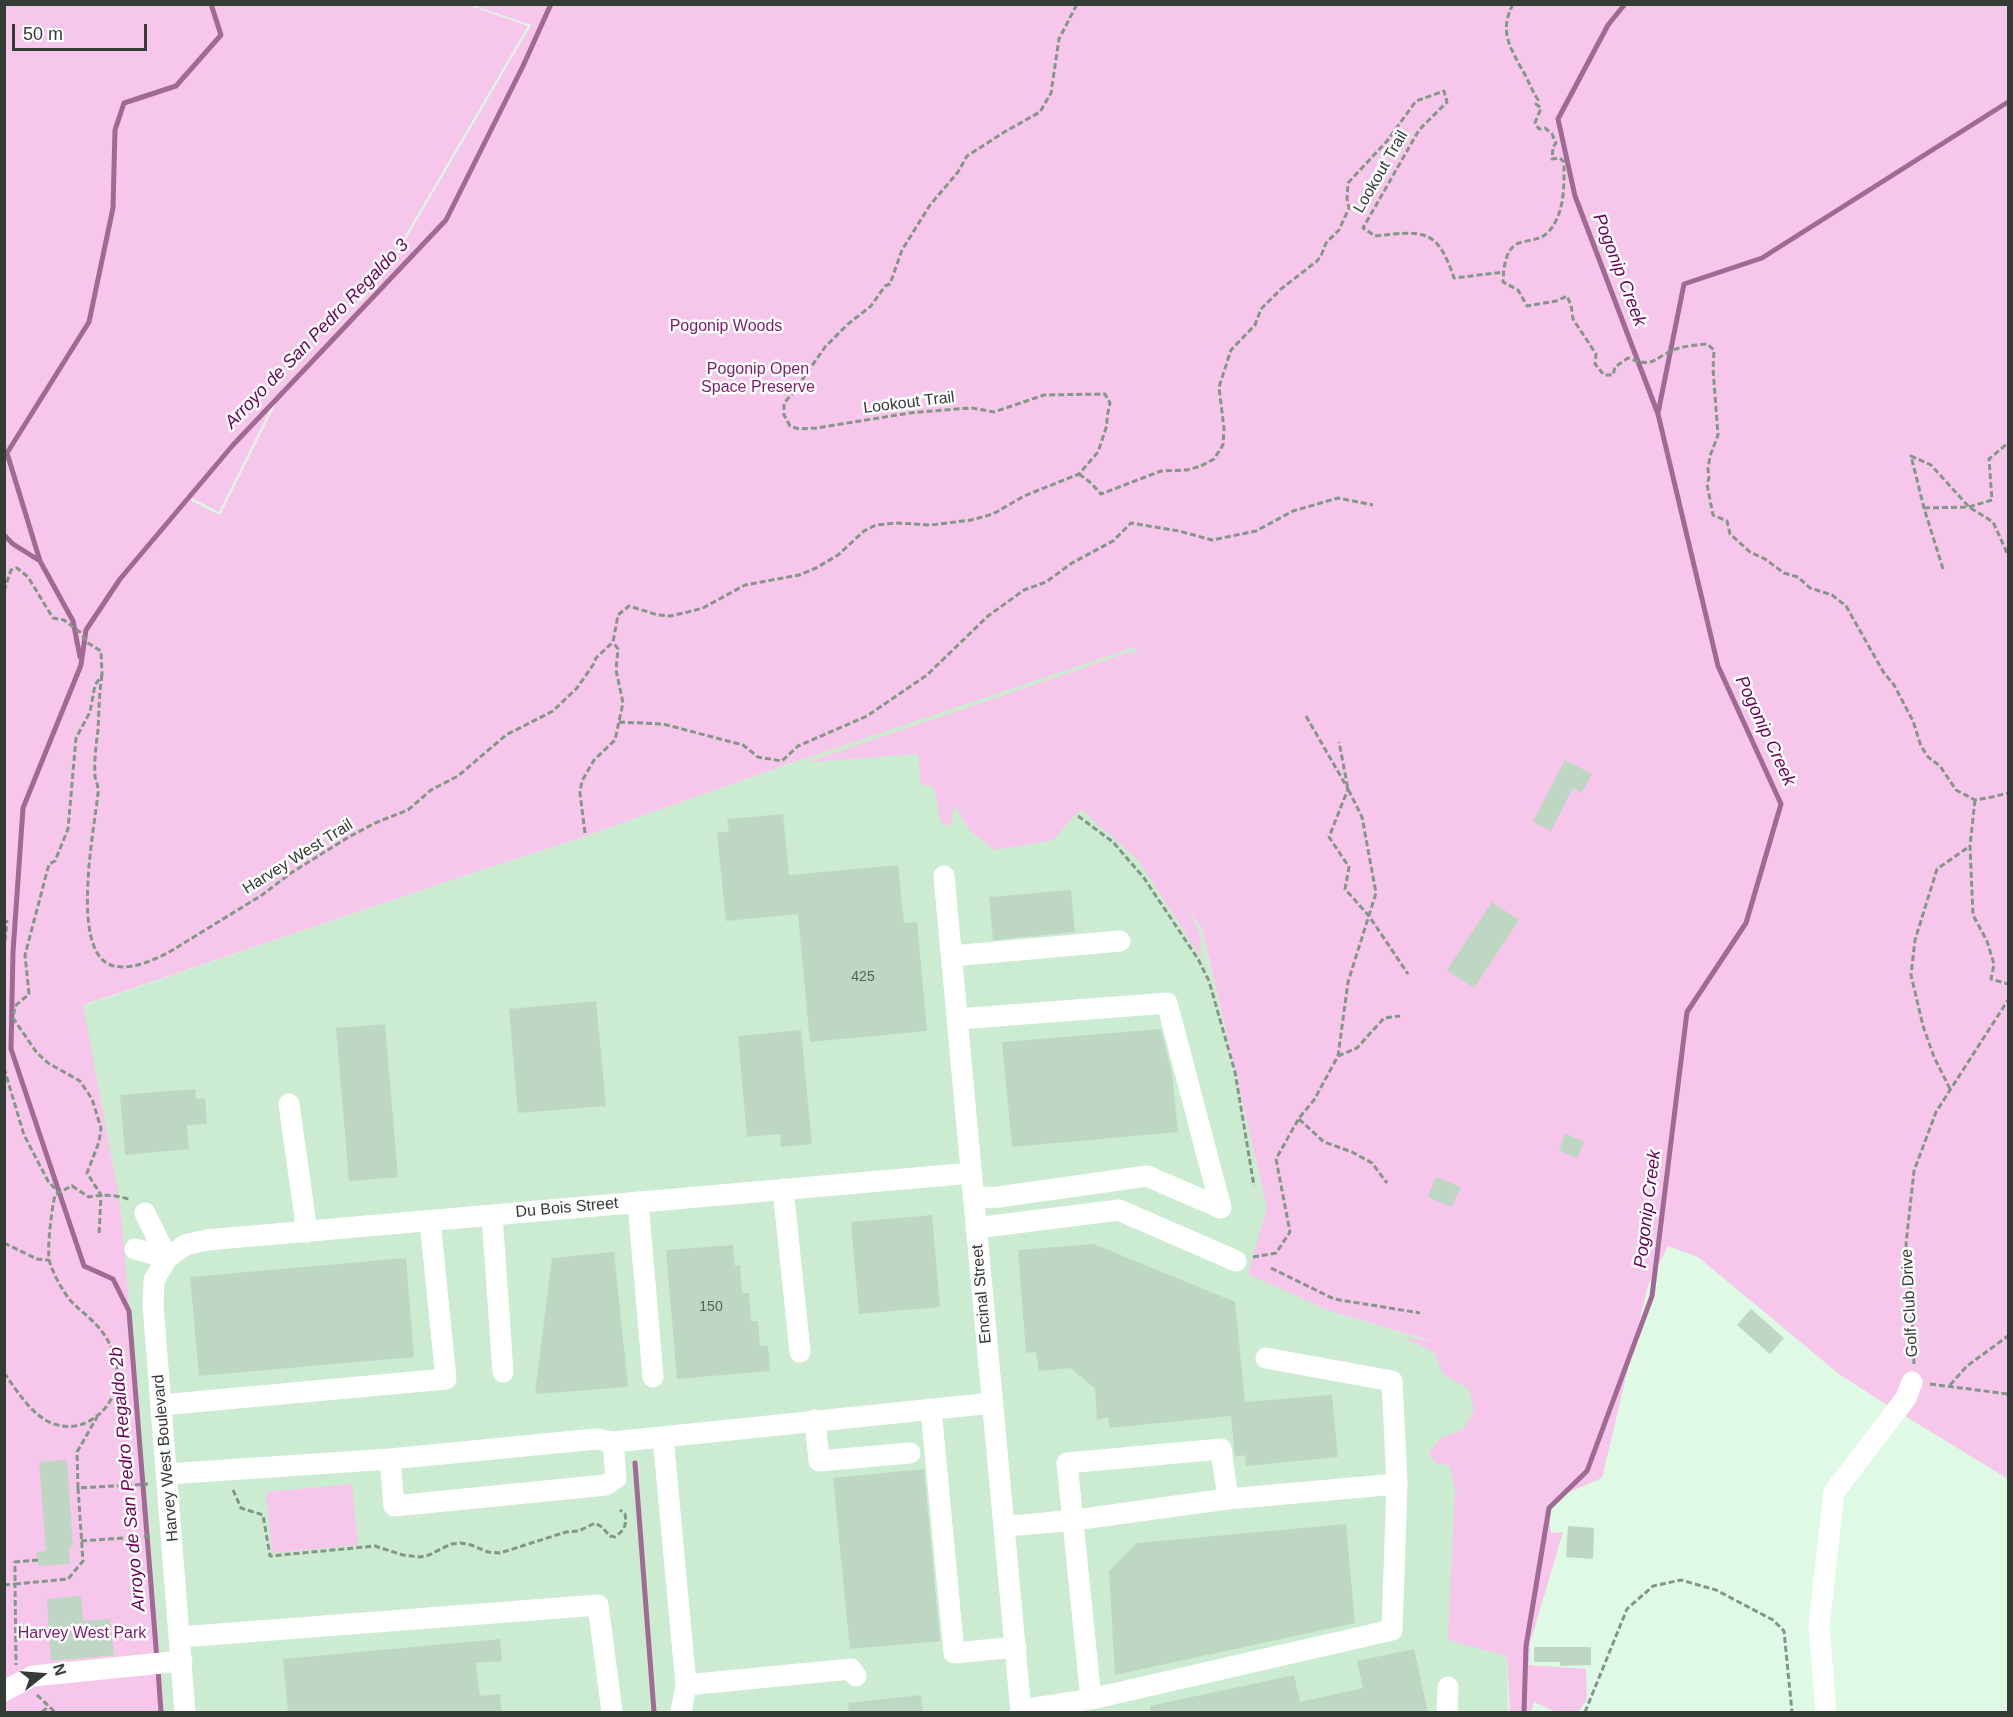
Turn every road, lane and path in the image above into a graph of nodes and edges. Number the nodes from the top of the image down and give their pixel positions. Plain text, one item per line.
1 (1077, 4) edge
2 (1513, 4) edge
3 (1504, 272) junction
4 (2008, 444) edge
5 (1079, 474) junction
6 (1373, 505) dead end
7 (1969, 507) junction
8 (1924, 508) junction
9 (2008, 555) edge
10 (1943, 569) dead end
11 (4, 591) edge
12 (613, 642) junction
13 (102, 675) junction
14 (1306, 716) dead end
15 (619, 722) junction
16 (1340, 742) dead end
17 (1348, 789) junction
18 (2008, 793) edge
19 (1975, 800) junction
20 (1078, 816) dead end
21 (585, 833) dead end
22 (1970, 846) junction
23 (945, 876) dead end
24 (1369, 916) junction
25 (6, 922) edge
26 (1120, 941) dead end
27 (4, 950) edge
28 (952, 956) junction
29 (1408, 974) dead end
30 (2008, 984) edge
31 (2008, 1000) edge
32 (1400, 1016) dead end
33 (958, 1019) junction
34 (1338, 1056) junction
35 (4, 1068) edge
36 (1951, 1090) junction
37 (289, 1104) dead end
38 (1299, 1118) junction
39 (972, 1173) junction
40 (1387, 1183) dead end
41 (74, 1185) junction
42 (1254, 1186) dead end
43 (783, 1189) junction
44 (101, 1195) junction
45 (973, 1198) junction
46 (638, 1202) junction
47 (138, 1207) joint
48 (492, 1215) junction
49 (430, 1221) junction
50 (976, 1228) junction
51 (307, 1232) junction
52 (99, 1235) dead end
53 (4, 1243) edge
54 (135, 1249) dead end
55 (167, 1258) junction
56 (49, 1260) junction
57 (1236, 1261) joint
58 (1271, 1268) dead end
59 (1420, 1313) dead end
60 (2008, 1336) edge
61 (800, 1352) dead end
62 (1266, 1358) dead end
63 (503, 1372) dead end
64 (4, 1373) edge
65 (652, 1377) dead end
66 (1912, 1382) junction
67 (1950, 1385) junction
68 (2008, 1394) edge
69 (993, 1403) junction
70 (161, 1405) junction
71 (931, 1409) junction
72 (98, 1416) junction
73 (815, 1420) junction
74 (663, 1437) junction
75 (613, 1442) junction
76 (910, 1453) dead end
77 (390, 1459) junction
78 (167, 1474) junction
79 (148, 1484) dead end
80 (1397, 1484) junction
81 (78, 1488) junction
82 (233, 1489) dead end
83 (1228, 1499) junction
84 (620, 1510) dead end
85 (1072, 1519) junction
86 (1004, 1526) junction
87 (152, 1536) dead end
88 (81, 1541) junction
89 (38, 1560) dead end
90 (15, 1584) junction
91 (4, 1585) edge
92 (180, 1637) junction
93 (1016, 1647) junction
94 (182, 1661) junction
95 (33, 1676) junction
96 (856, 1676) dead end
97 (686, 1685) junction
98 (1448, 1687) dead end
99 (4, 1691) edge
100 (1091, 1699) junction
101 (1021, 1712) edge
102 (42, 1713) edge
103 (55, 1713) edge
104 (185, 1713) edge
105 (612, 1713) edge
106 (681, 1713) edge
107 (1447, 1713) edge
108 (1585, 1713) edge
109 (1792, 1713) edge
110 (1826, 1713) edge

1 - 5 path, Lookout Trail
2 - 3 path
3 - 5 path, Lookout Trail
3 - 19 path
4 - 7 path
5 - 12 path, Harvey West Trail
6 - 15 path
7 - 8 path
7 - 8 path
7 - 9 path
8 - 10 path
11 - 13 path, Harvey West Trail
12 - 13 path, Harvey West Trail
12 - 15 path
13 - 44 path
14 - 17 path
15 - 21 path
16 - 17 path
17 - 24 path
17 - 24 path
18 - 19 path
19 - 22 path
20 - 42 path
22 - 30 path
22 - 36 path
23 - 28 street, Encinal Street
24 - 29 path
24 - 34 path
25 - 27 path
26 - 28 street
28 - 33 street, Encinal Street
31 - 36 path, Golf Club Drive
32 - 34 path
33 - 39 street, Encinal Street
33 - 45 street
34 - 38 path
35 - 41 path
36 - 66 path, Golf Club Drive
37 - 51 street
38 - 40 path
38 - 57 path
39 - 43 street, Du Bois Street
39 - 45 street, Encinal Street
41 - 44 path
41 - 56 path
43 - 46 street, Du Bois Street
43 - 61 street
44 - 47 path
44 - 52 path
45 - 50 street, Encinal Street
46 - 48 street, Du Bois Street
46 - 65 street
47 - 55 street
48 - 49 street, Du Bois Street
48 - 63 street
49 - 51 street, Du Bois Street
49 - 70 street
50 - 57 street
50 - 69 street, Encinal Street
51 - 55 street, Du Bois Street
53 - 56 path
54 - 55 street
55 - 70 street, Harvey West Boulevard
56 - 72 path
58 - 59 path
60 - 67 path
62 - 80 street
64 - 72 path
66 - 67 path
66 - 110 street
67 - 68 path
69 - 71 street
69 - 86 street, Encinal Street
70 - 78 street, Harvey West Boulevard
71 - 73 street
71 - 93 street
72 - 81 path
73 - 74 street
73 - 76 street
74 - 75 street
74 - 97 street
75 - 77 street
75 - 77 street
77 - 78 street
78 - 92 street, Harvey West Boulevard
79 - 81 path
80 - 83 street
80 - 100 street
81 - 88 path
82 - 84 path
83 - 85 street
83 - 85 street
85 - 86 street
85 - 100 street
86 - 93 street, Encinal Street
87 - 88 path
88 - 90 path
89 - 90 path
90 - 91 path
90 - 95 path
92 - 94 street, Harvey West Boulevard
92 - 105 street
93 - 101 street, Encinal Street
94 - 95 street
94 - 104 street, Harvey West Boulevard
95 - 99 street
96 - 97 street
97 - 106 street
98 - 107 street
100 - 101 street
102 - 103 path
108 - 109 path

